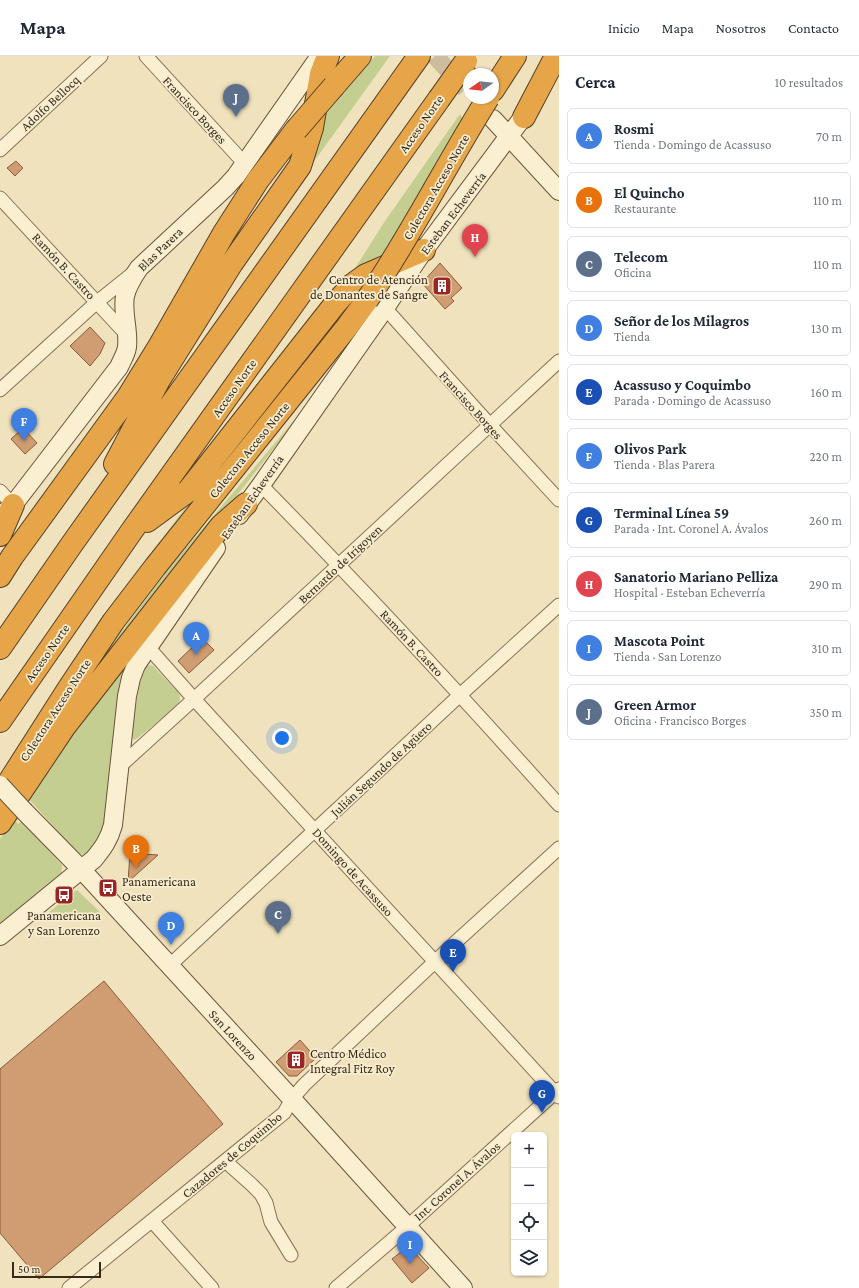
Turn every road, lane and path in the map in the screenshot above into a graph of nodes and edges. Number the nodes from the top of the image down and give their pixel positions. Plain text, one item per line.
1 (100, 56) edge
2 (146, 56) edge
3 (320, 56) edge
4 (328, 56) edge
5 (360, 56) edge
6 (515, 56) edge
7 (556, 56) edge
8 (468, 59) edge
9 (414, 63) edge
10 (559, 69) edge
11 (499, 80) edge
12 (484, 104) edge
13 (524, 117) junction
14 (493, 119) dead end
15 (509, 136) junction
16 (0, 150) edge
17 (245, 164) junction
18 (559, 191) edge
19 (0, 198) edge
20 (424, 250) junction
21 (139, 268) junction
22 (97, 302) junction
23 (376, 304) junction
24 (127, 335) junction
25 (559, 361) edge
26 (0, 390) edge
27 (490, 425) junction
28 (261, 485) junction
29 (559, 500) edge
30 (4, 504) edge
31 (246, 504) junction
32 (131, 532) junction
33 (0, 534) edge
34 (72, 544) junction
35 (339, 565) junction
36 (0, 576) edge
37 (559, 605) edge
38 (148, 647) junction
39 (0, 648) edge
40 (460, 695) junction
41 (194, 699) junction
42 (0, 721) edge
43 (119, 767) junction
44 (0, 785) edge
45 (0, 796) edge
46 (559, 805) edge
47 (0, 824) edge
48 (315, 830) junction
49 (559, 848) edge
50 (81, 869) junction
51 (0, 936) edge
52 (434, 962) junction
53 (169, 966) junction
54 (558, 1093) edge
55 (292, 1099) junction
56 (225, 1161) junction
57 (152, 1221) junction
58 (407, 1227) junction
59 (291, 1255) dead end
60 (69, 1288) edge
61 (212, 1288) edge
62 (336, 1288) edge
63 (463, 1288) edge

1 - 16 street, Adolfo Bellocq
2 - 17 street, Francisco Borges
3 - 17 street, Blas Parera
4 - 34 highway
5 - 36 highway, bridge
6 - 11 highway, Colectora Acceso Norte
7 - 13 highway
8 - 32 highway, Acceso Norte, bridge
9 - 34 highway
10 - 13 street, Esteban Echeverría
12 - 23 highway, Colectora Acceso Norte, bridge
13 - 15 street, Esteban Echeverría
14 - 15 street
15 - 18 street
15 - 20 street, Esteban Echeverría
17 - 21 street, Blas Parera
19 - 22 street, Ramón B. Castro
20 - 23 street, Esteban Echeverría
20 - 32 highway
21 - 22 street
21 - 24 street, Blas Parera
22 - 24 street, Ramón B. Castro
22 - 26 street
23 - 27 street, Francisco Borges
23 - 28 street, Esteban Echeverría
23 - 45 highway, Colectora Acceso Norte
24 - 30 street, Blas Parera
25 - 27 street, Bernardo de Irigoyen
27 - 29 street, Francisco Borges
27 - 35 street, Bernardo de Irigoyen
28 - 31 street, Esteban Echeverría
28 - 35 street, Ramón B. Castro
30 - 33 highway
31 - 38 street, Esteban Echeverría
31 - 47 highway
32 - 42 highway, Acceso Norte
34 - 39 highway
35 - 40 street, Ramón B. Castro
35 - 41 street, Bernardo de Irigoyen
37 - 40 street, Julián Segundo de Agüero
38 - 41 street, Domingo de Acassuso
38 - 43 street, Esteban Echeverría
40 - 46 street, Ramón B. Castro
40 - 48 street, Julián Segundo de Agüero
41 - 43 street, Bernardo de Irigoyen
41 - 48 street, Domingo de Acassuso
43 - 50 street, Esteban Echeverría
44 - 50 street, San Lorenzo, bridge
48 - 52 street, Domingo de Acassuso
48 - 53 street, Julián Segundo de Agüero
49 - 52 street, Cazadores de Coquimbo
50 - 51 street, Esteban Echeverría
50 - 53 street, San Lorenzo
52 - 54 street, Domingo de Acassuso
52 - 55 street, Cazadores de Coquimbo
53 - 55 street, San Lorenzo
54 - 58 street, Int. Coronel A. Ávalos
55 - 56 street, Cazadores de Coquimbo
55 - 58 street, San Lorenzo
56 - 57 street, Cazadores de Coquimbo
56 - 59 street
57 - 60 street, Cazadores de Coquimbo
57 - 61 street
58 - 62 street, Int. Coronel A. Ávalos
58 - 63 street, San Lorenzo

